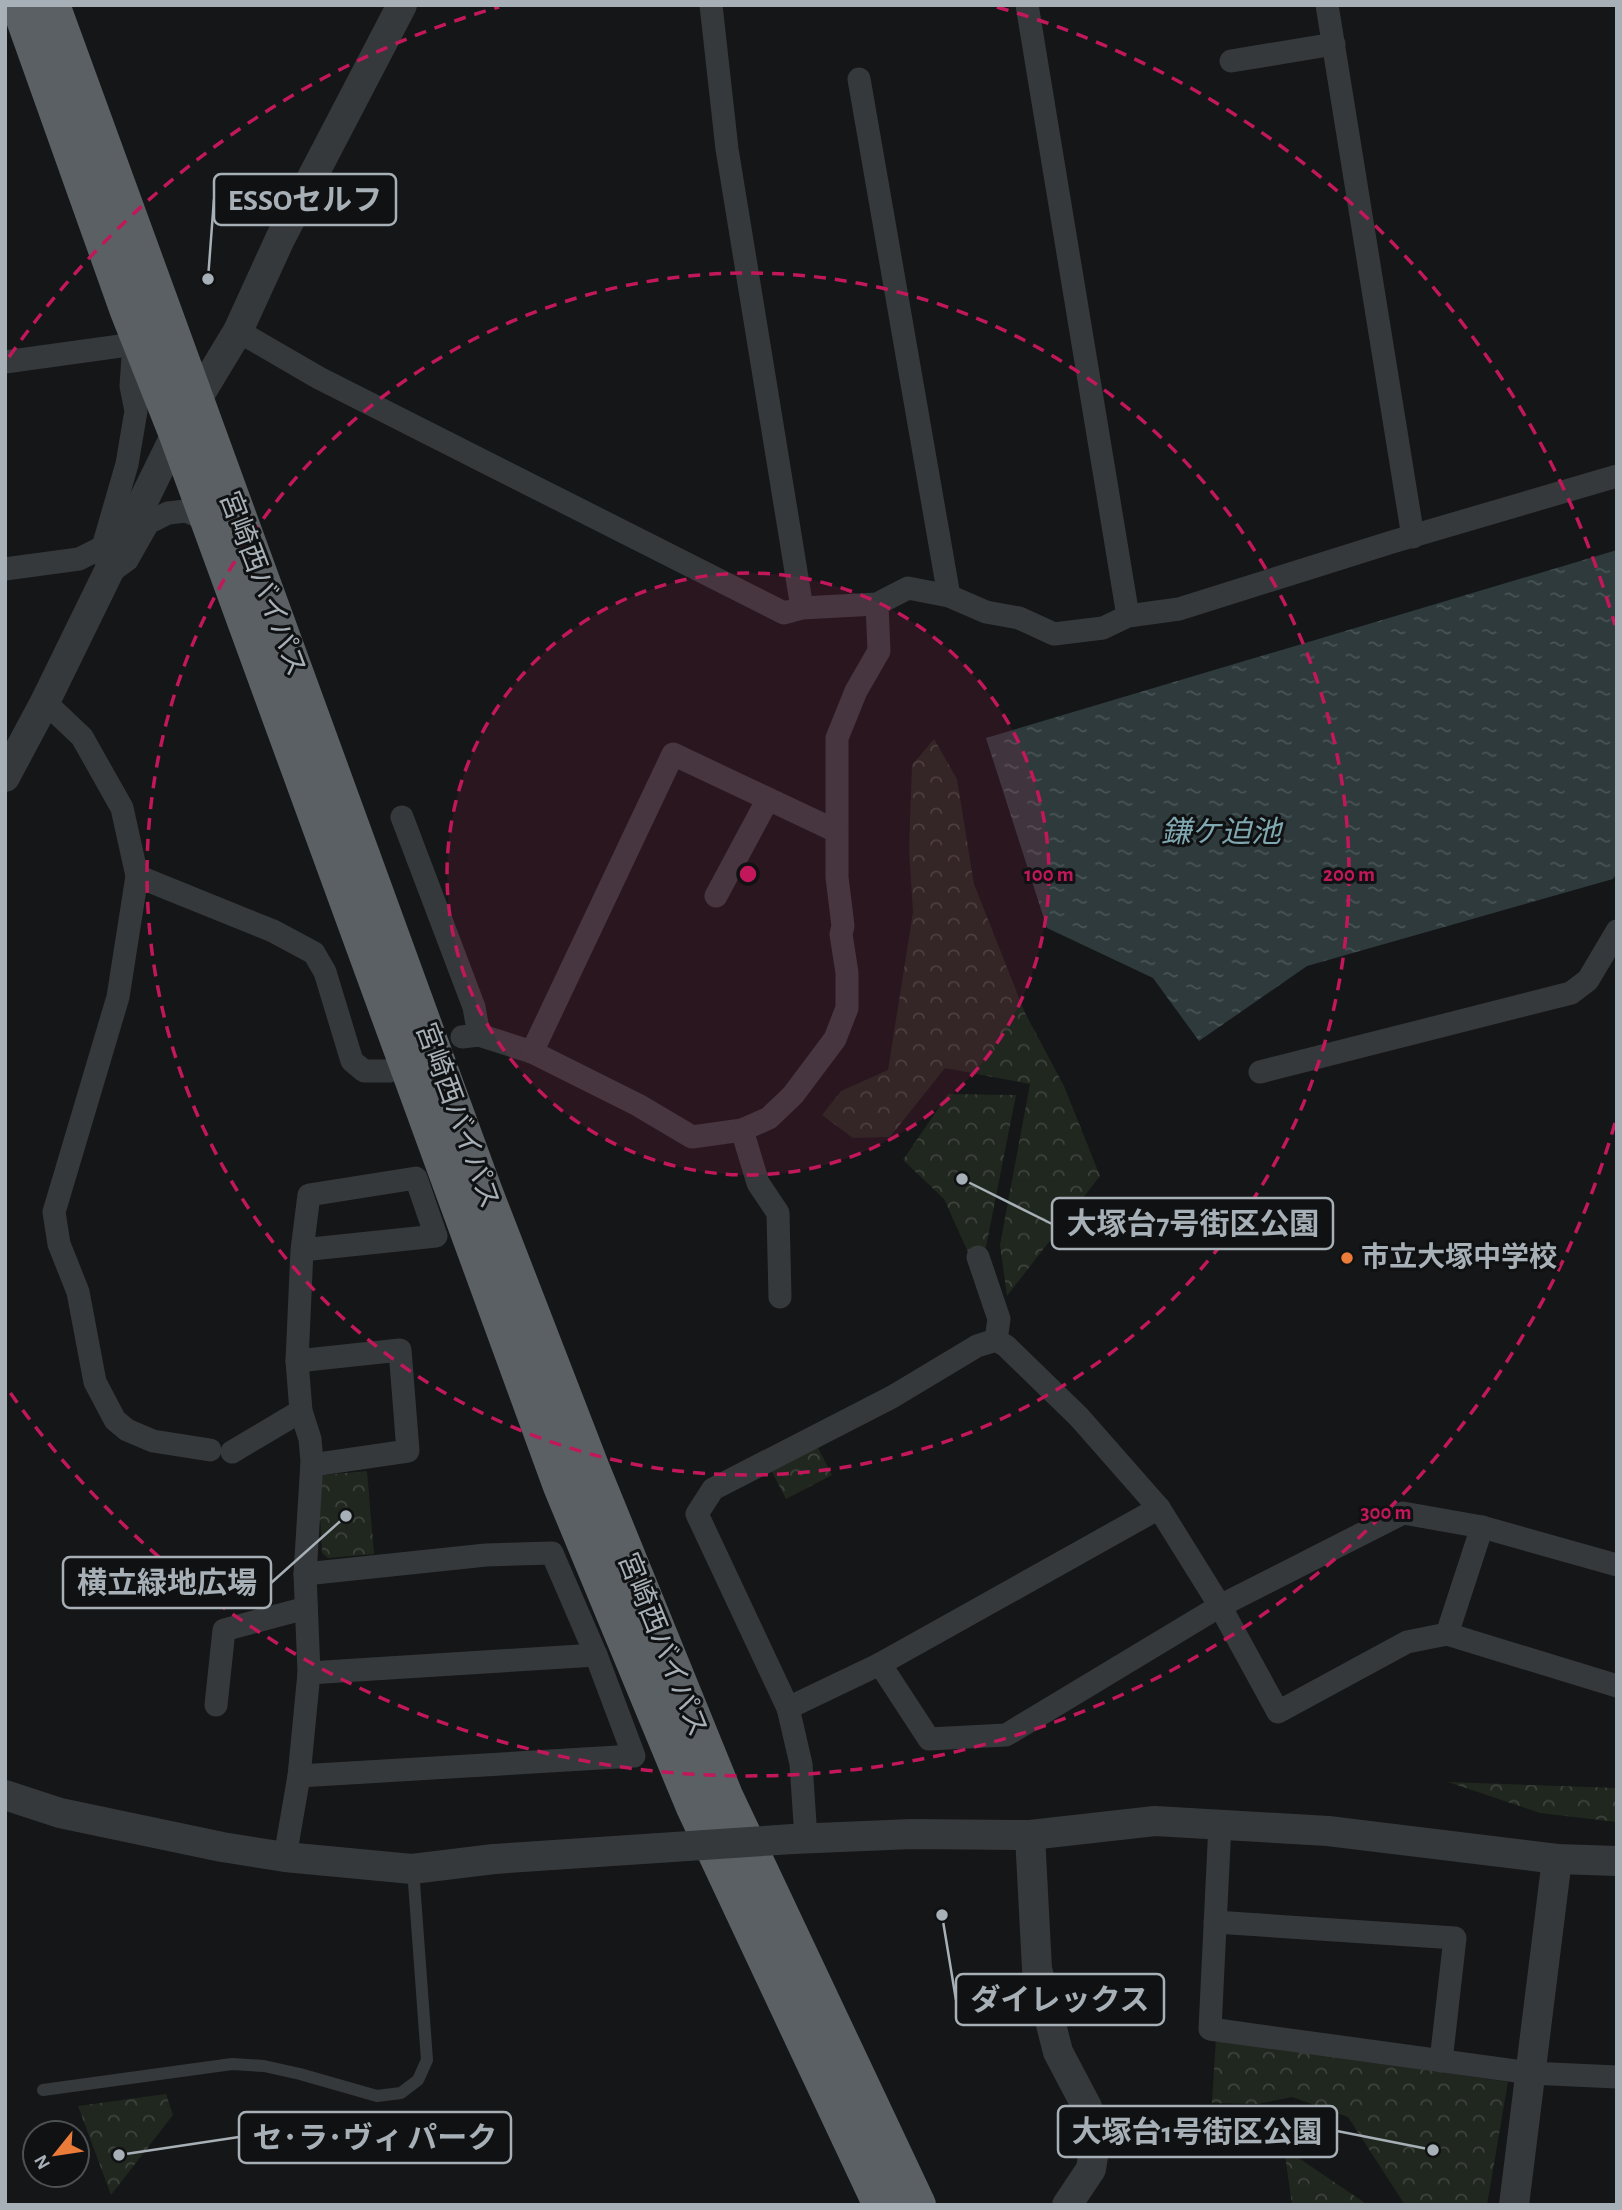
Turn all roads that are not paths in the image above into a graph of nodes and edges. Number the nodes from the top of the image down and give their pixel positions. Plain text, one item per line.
1 (20, 5) edge
2 (51, 5) edge
3 (402, 5) edge
4 (711, 5) edge
5 (1027, 5) edge
6 (1327, 5) edge
7 (1334, 44) junction
8 (1231, 61) dead end
9 (859, 79) dead end
10 (132, 328) junction
11 (238, 331) junction
12 (5, 362) edge
13 (186, 419) junction
14 (1617, 476) edge
15 (214, 536) junction
16 (1413, 537) junction
17 (106, 560) junction
18 (5, 569) edge
19 (949, 596) junction
20 (877, 604) junction
21 (803, 608) junction
22 (1128, 616) junction
23 (44, 702) junction
24 (5, 777) edge
25 (768, 799) junction
26 (402, 817) dead end
27 (835, 831) junction
28 (137, 876) junction
29 (716, 896) dead end
30 (1617, 931) edge
31 (532, 1052) junction
32 (389, 1071) dead end
33 (1259, 1072) dead end
34 (742, 1129) junction
35 (302, 1250) junction
36 (978, 1257) dead end
37 (780, 1297) dead end
38 (996, 1340) junction
39 (297, 1361) junction
40 (301, 1411) junction
41 (312, 1465) junction
42 (1159, 1508) junction
43 (1482, 1527) junction
44 (1617, 1565) edge
45 (304, 1574) junction
46 (1220, 1606) junction
47 (306, 1608) junction
48 (1447, 1634) junction
49 (596, 1655) junction
50 (880, 1664) junction
51 (309, 1673) junction
52 (1617, 1686) edge
53 (216, 1705) dead end
54 (788, 1709) junction
55 (299, 1776) junction
56 (5, 1795) edge
57 (1220, 1825) junction
58 (1030, 1835) junction
59 (799, 1838) junction
60 (285, 1857) junction
61 (1557, 1858) junction
62 (1617, 1861) edge
63 (412, 1869) junction
64 (1215, 1922) junction
65 (1441, 2061) junction
66 (1530, 2073) junction
67 (1617, 2077) edge
68 (43, 2090) dead end
69 (882, 2205) edge
70 (917, 2205) edge
71 (1067, 2205) edge
72 (1514, 2205) edge

1 - 10 highway, 宮崎西バイパス
2 - 13 highway, 宮崎西バイパス
3 - 11 street
4 - 21 street
5 - 22 street
6 - 7 street
7 - 8 street
7 - 16 street
9 - 19 street
10 - 12 street
10 - 13 highway, 宮崎西バイパス
10 - 17 street
11 - 13 street
11 - 21 street
13 - 15 highway, 宮崎西バイパス
13 - 17 street
13 - 70 highway, 宮崎西バイパス
14 - 16 street
15 - 17 street
15 - 69 highway, 宮崎西バイパス
16 - 22 street
17 - 18 street
17 - 23 street
19 - 20 street
19 - 22 street
20 - 21 street
20 - 27 street
23 - 24 street
23 - 28 street
25 - 27 street
25 - 29 street
25 - 31 street
26 - 31 street
27 - 34 street
28 - 32 street
28 - 40 street
30 - 33 street
31 - 34 street
34 - 37 street
35 - 35 street
35 - 39 street
36 - 38 street
38 - 42 street
38 - 54 street
39 - 40 street
39 - 41 street
40 - 41 street
41 - 45 street
42 - 46 street
42 - 50 street
43 - 44 street
43 - 46 street
43 - 48 street
45 - 47 street
45 - 49 street
46 - 48 street
46 - 50 street
47 - 51 street
47 - 53 street
48 - 52 street
49 - 51 street
49 - 55 street
50 - 54 street
51 - 55 street
54 - 59 street
55 - 60 street
56 - 60 street
57 - 58 street
57 - 61 street
57 - 64 street
58 - 59 street
58 - 71 street
59 - 63 street, bridge
60 - 63 street
61 - 62 street
61 - 66 street
63 - 68 lane
64 - 65 street
64 - 65 street
65 - 66 street
66 - 67 street
66 - 72 street

